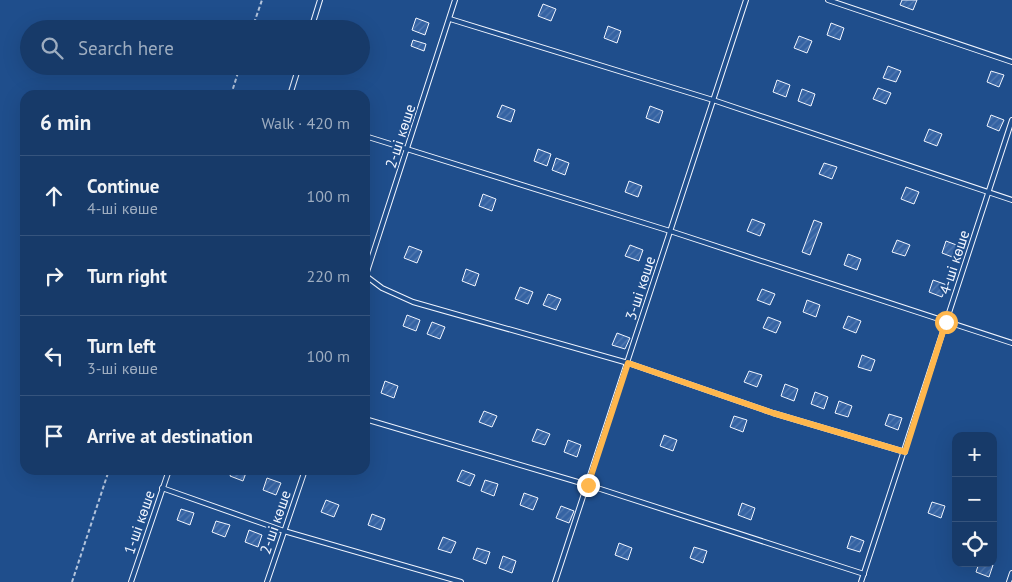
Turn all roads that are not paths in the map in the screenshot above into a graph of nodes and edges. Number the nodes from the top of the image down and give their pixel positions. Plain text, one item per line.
1 (320, 0) edge
2 (455, 0) edge
3 (746, 0) edge
4 (828, 0) edge
5 (450, 19) junction
6 (314, 20) edge
7 (1012, 62) edge
8 (296, 75) edge
9 (292, 90) edge
10 (713, 100) junction
11 (1012, 120) edge
12 (370, 138) edge
13 (408, 150) junction
14 (988, 192) junction
15 (1012, 200) edge
16 (670, 231) junction
17 (370, 262) edge
18 (370, 280) edge
19 (946, 322) junction
20 (1012, 343) edge
21 (628, 363) junction
22 (370, 420) edge
23 (905, 452) junction
24 (167, 475) edge
25 (303, 475) edge
26 (588, 485) junction
27 (162, 488) junction
28 (284, 531) junction
29 (1012, 573) edge
30 (864, 574) junction
31 (131, 582) edge
32 (267, 582) edge
33 (461, 582) edge
34 (555, 582) edge
35 (861, 582) edge
36 (1009, 582) edge

1 - 6 lane
2 - 5 lane, 2-ші көше
3 - 10 lane, 3-ші көше
4 - 7 lane
5 - 10 lane
5 - 13 lane, 2-ші көше
8 - 9 lane
10 - 14 lane
10 - 16 lane, 3-ші көше
11 - 14 lane, 4-ші көше
12 - 13 lane
13 - 16 lane
13 - 17 lane, 2-ші көше
14 - 15 lane
14 - 19 lane, 4-ші көше
16 - 19 lane
16 - 21 lane, 3-ші көше
18 - 21 lane
19 - 20 lane
19 - 23 lane, 4-ші көше
21 - 23 lane
21 - 26 lane, 3-ші көше
22 - 26 lane
23 - 30 lane, 4-ші көше
24 - 27 lane, 1-ші көше
25 - 28 lane, 2-ші көше
26 - 30 lane
26 - 34 lane, 3-ші көше
27 - 28 lane
27 - 31 lane, 1-ші көше
28 - 32 lane, 2-ші көше
28 - 33 lane
29 - 36 lane
30 - 35 lane, 4-ші көше

